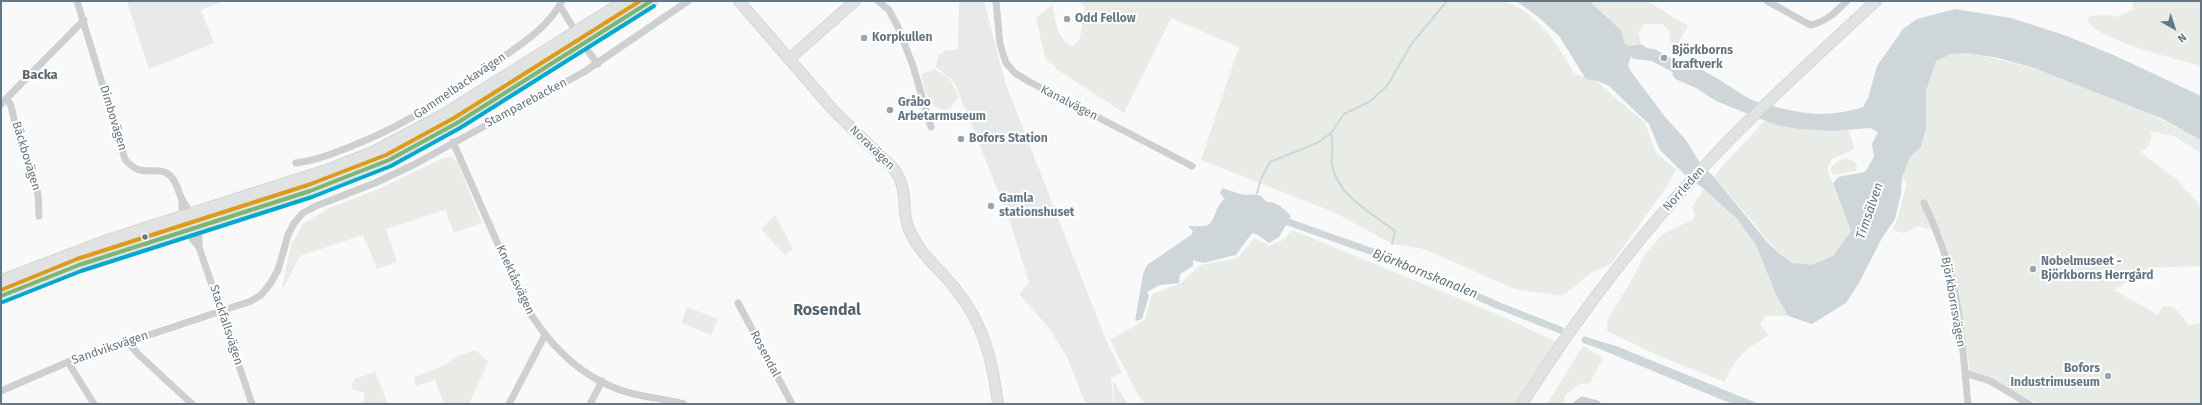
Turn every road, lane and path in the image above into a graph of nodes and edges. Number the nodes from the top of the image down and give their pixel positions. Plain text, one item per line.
1 (77, 1) edge
2 (627, 1) edge
3 (651, 1) edge
4 (688, 1) edge
5 (739, 1) edge
6 (855, 1) edge
7 (878, 1) edge
8 (996, 1) edge
9 (1767, 1) edge
10 (1834, 1) edge
11 (1847, 1) edge
12 (1876, 1) edge
13 (561, 3) edge
14 (1840, 7) junction
15 (84, 20) junction
16 (574, 28) dead end
17 (588, 51) dead end
18 (789, 59) junction
19 (598, 64) junction
20 (7, 98) junction
21 (1, 104) edge
22 (931, 127) dead end
23 (454, 142) junction
24 (296, 163) dead end
25 (1192, 166) dead end
26 (1924, 203) dead end
27 (39, 216) dead end
28 (191, 222) junction
29 (1, 282) edge
30 (1, 296) edge
31 (738, 303) dead end
32 (222, 310) junction
33 (545, 335) junction
34 (128, 342) junction
35 (68, 362) junction
36 (1964, 373) junction
37 (602, 381) junction
38 (1, 391) edge
39 (94, 404) edge
40 (192, 404) edge
41 (252, 404) edge
42 (509, 404) edge
43 (590, 404) edge
44 (684, 404) edge
45 (792, 404) edge
46 (998, 404) edge
47 (1522, 404) edge
48 (1578, 404) edge
49 (1597, 404) edge
50 (1968, 404) edge
51 (2029, 404) edge

1 - 15 street, Dimbovägen
2 - 28 highway
3 - 28 highway
4 - 19 street, Stamparebacken
5 - 18 street, Noravägen
6 - 18 street
7 - 22 street
8 - 25 street, Kanalvägen
9 - 14 street
10 - 14 street
11 - 14 street
12 - 47 street, Norrleden
13 - 16 street
13 - 24 street, Gammelbackavägen
15 - 20 street
15 - 28 street, Dimbovägen
17 - 19 street
18 - 46 street, Noravägen
19 - 23 street, Stamparebacken
20 - 21 street
20 - 27 street, Bäckbovägen
23 - 32 street, Stamparebacken
23 - 33 street, Knektåsvägen
26 - 36 street, Björkbornsvägen
28 - 29 highway
28 - 30 highway
28 - 32 street, Stackfallsvägen
31 - 45 street, Rosendal
32 - 34 street, Sandviksvägen
32 - 41 street, Stackfallsvägen
33 - 37 street, Knektåsvägen
33 - 42 street
34 - 35 street, Sandviksvägen
34 - 40 street
35 - 38 street, Sandviksvägen
35 - 39 street
36 - 50 street, Björkbornsvägen
36 - 51 street
37 - 43 street
37 - 44 street, Knektåsvägen
48 - 49 street

